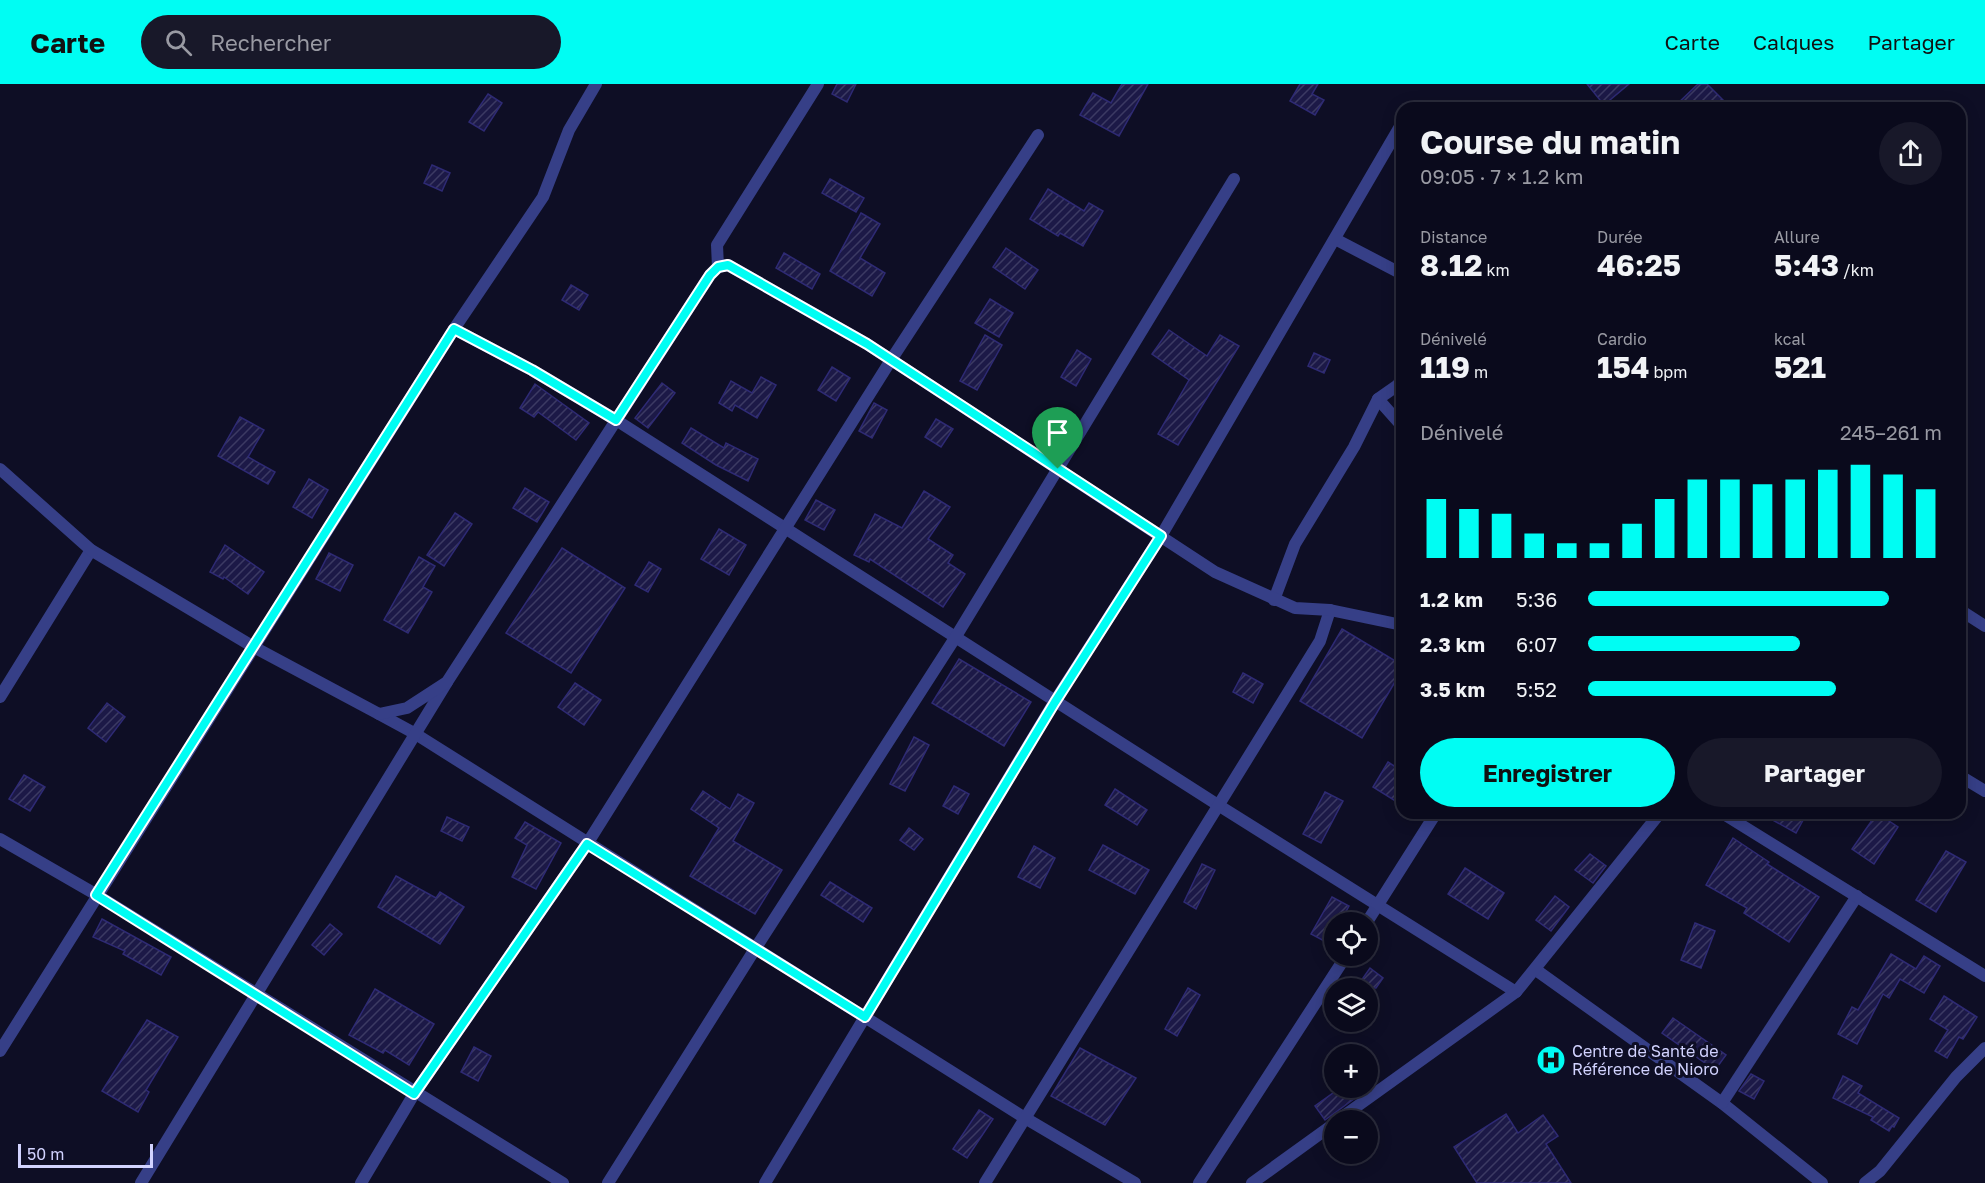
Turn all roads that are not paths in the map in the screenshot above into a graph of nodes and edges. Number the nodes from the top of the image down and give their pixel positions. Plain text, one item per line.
1 (596, 84) edge
2 (818, 84) edge
3 (1396, 133) edge
4 (1038, 135) dead end
5 (1234, 178) dead end
6 (1335, 238) junction
7 (718, 267) junction
8 (1396, 271) edge
9 (454, 329) junction
10 (891, 360) junction
11 (1396, 386) edge
12 (1378, 399) junction
13 (1396, 419) edge
14 (616, 420) junction
15 (0, 469) edge
16 (1058, 469) junction
17 (787, 530) junction
18 (1161, 536) junction
19 (91, 550) junction
20 (1274, 600) junction
21 (1330, 610) junction
22 (1966, 614) edge
23 (1396, 624) edge
24 (1985, 626) edge
25 (956, 638) junction
26 (252, 646) junction
27 (447, 682) junction
28 (0, 697) edge
29 (1055, 702) junction
30 (379, 714) junction
31 (414, 733) junction
32 (1966, 780) edge
33 (1985, 791) edge
34 (1218, 806) junction
35 (1432, 819) edge
36 (1655, 819) edge
37 (1732, 819) edge
38 (0, 839) edge
39 (587, 844) junction
40 (96, 895) junction
41 (1857, 896) junction
42 (1377, 906) junction
43 (1373, 912) edge
44 (754, 949) junction
45 (1340, 966) edge
46 (1536, 970) junction
47 (1985, 975) edge
48 (1516, 992) junction
49 (255, 995) junction
50 (865, 1017) junction
51 (1985, 1048) edge
52 (0, 1051) edge
53 (414, 1094) junction
54 (1722, 1104) junction
55 (1354, 1110) edge
56 (1026, 1118) junction
57 (1324, 1131) edge
58 (141, 1183) edge
59 (361, 1183) edge
60 (563, 1183) edge
61 (608, 1183) edge
62 (765, 1183) edge
63 (985, 1183) edge
64 (1135, 1183) edge
65 (1199, 1183) edge
66 (1252, 1183) edge
67 (1822, 1183) edge
68 (1865, 1183) edge

1 - 9 street
2 - 7 street
3 - 6 street
4 - 10 street
5 - 16 street
6 - 8 street
6 - 18 street
7 - 10 street
7 - 14 street
9 - 14 street
9 - 26 street
10 - 16 street
10 - 17 street
11 - 12 street
12 - 13 street
12 - 20 street
14 - 17 street
14 - 27 street
15 - 19 street
16 - 18 street
16 - 25 street
17 - 25 street
17 - 39 street
18 - 20 street
18 - 29 street
19 - 26 street
19 - 28 street
20 - 21 street
21 - 23 street
21 - 34 street
22 - 24 street
25 - 29 street
25 - 44 street
26 - 30 street
26 - 40 street
27 - 30 street
27 - 31 street
29 - 34 street
29 - 50 street
30 - 31 street
31 - 39 street
31 - 49 street
32 - 33 street
34 - 42 street
34 - 56 street
35 - 42 street
36 - 46 street
37 - 41 street
38 - 40 street
39 - 44 street
39 - 53 street
40 - 49 street
40 - 52 street
41 - 47 street
41 - 54 street
42 - 43 street
42 - 48 street
44 - 50 street
44 - 61 street
45 - 65 street
46 - 48 street
46 - 54 street
48 - 55 street
49 - 53 street
49 - 58 street
50 - 56 street
50 - 62 street
51 - 68 street
53 - 59 street
53 - 60 street
54 - 67 street
56 - 63 street
56 - 64 street
57 - 66 street

